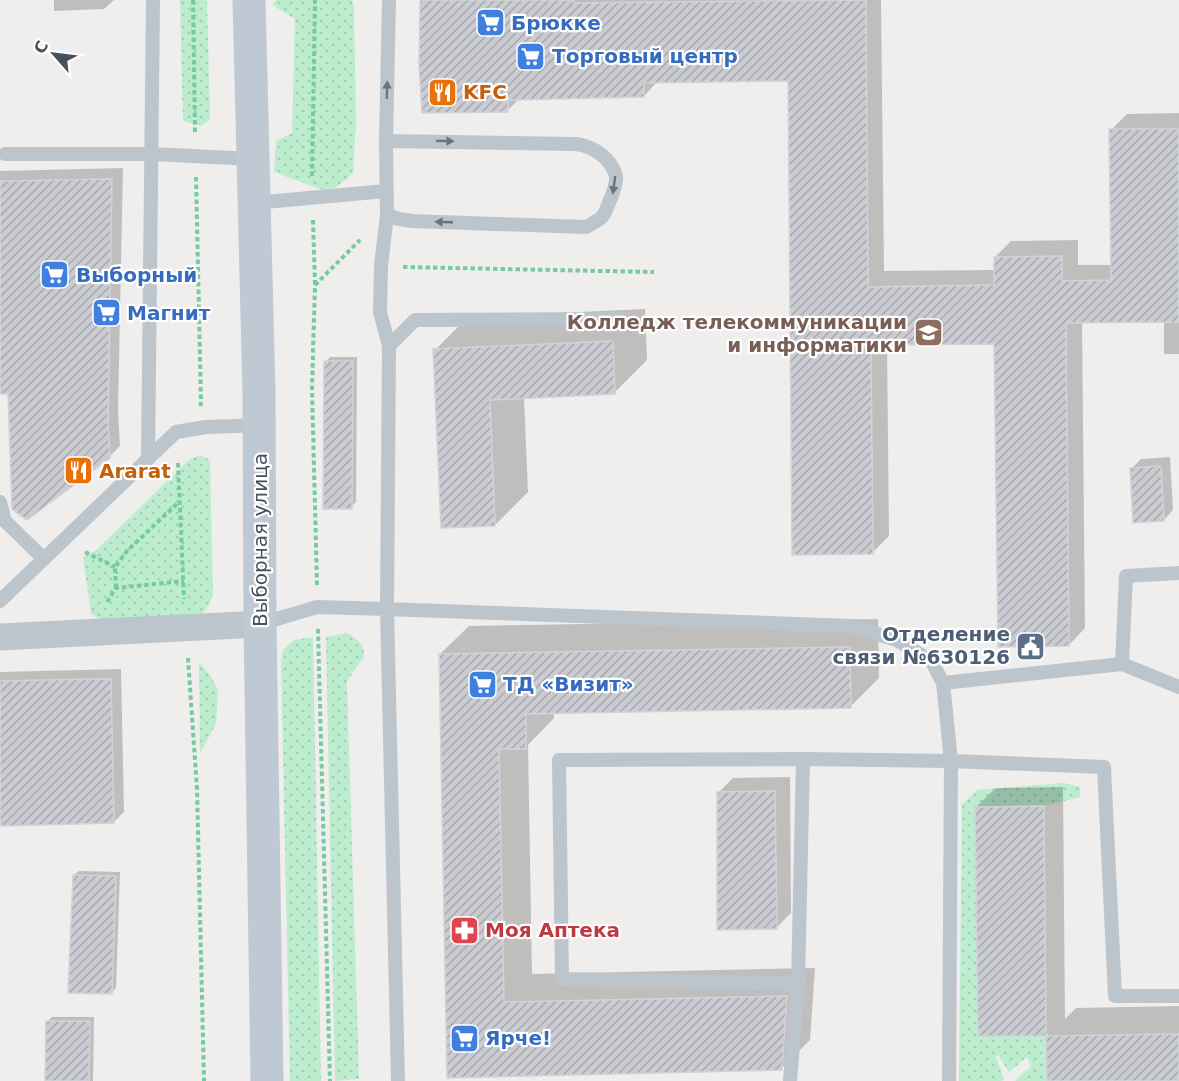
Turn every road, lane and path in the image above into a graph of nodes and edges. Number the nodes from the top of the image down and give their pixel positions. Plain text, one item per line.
1 (153, 0) edge
2 (193, 0) edge
3 (249, 0) edge
4 (315, 0) edge
5 (389, 0) edge
6 (386, 141) junction
7 (5, 154) dead end
8 (152, 154) junction
9 (196, 156) junction
10 (253, 159) junction
11 (386, 191) junction
12 (312, 198) junction
13 (254, 203) junction
14 (387, 214) junction
15 (381, 266) junction
16 (654, 272) dead end
17 (315, 285) junction
18 (618, 319) dead end
19 (389, 346) junction
20 (260, 425) junction
21 (191, 429) junction
22 (176, 432) junction
23 (148, 459) junction
24 (180, 501) junction
25 (0, 502) edge
26 (63, 540) junction
27 (44, 559) junction
28 (114, 567) junction
29 (1179, 573) edge
30 (184, 581) junction
31 (116, 588) junction
32 (0, 601) edge
33 (317, 607) junction
34 (387, 609) junction
35 (260, 624) junction
36 (186, 628) junction
37 (87, 633) junction
38 (0, 637) edge
39 (1122, 664) junction
40 (943, 683) junction
41 (1179, 687) edge
42 (803, 759) junction
43 (951, 761) junction
44 (798, 984) junction
45 (1179, 996) edge
46 (204, 1081) edge
47 (267, 1081) edge
48 (330, 1081) edge
49 (398, 1081) edge
50 (790, 1081) edge
51 (949, 1081) edge

1 - 8 lane
2 - 9 path
3 - 10 main road, Выборная улица
4 - 12 path
6 -> 5 lane
6 - 11 lane
6 -> 14 lane
7 - 8 lane
8 - 9 lane
8 - 23 lane
9 - 10 lane
9 - 21 path
10 - 13 main road, Выборная улица
11 - 12 lane
11 - 14 lane
12 - 13 lane
12 - 17 path
13 - 20 main road, Выборная улица
14 - 15 lane
14 - 17 path
15 - 16 path
15 - 19 lane
17 - 33 path
18 - 19 lane
19 - 34 lane
20 - 21 lane
20 - 35 main road, Выборная улица
21 - 22 lane
22 - 23 lane
22 - 24 path
23 - 26 lane
24 - 28 path
24 - 30 path
25 - 27 lane
26 - 27 lane
26 - 28 path
27 - 32 lane
28 - 31 path
29 - 39 lane
30 - 31 path
30 - 36 path
31 - 37 path
33 - 34 lane
33 - 35 lane
33 - 48 path
34 - 40 lane
34 - 49 lane
35 - 36 street
35 - 47 main road, Выборная улица
36 - 37 street
36 - 46 path
37 - 38 street
39 - 40 lane
39 - 41 lane
40 - 43 lane
42 - 43 lane
42 - 44 lane
42 - 44 lane
43 - 45 lane
43 - 51 lane
44 - 50 lane

